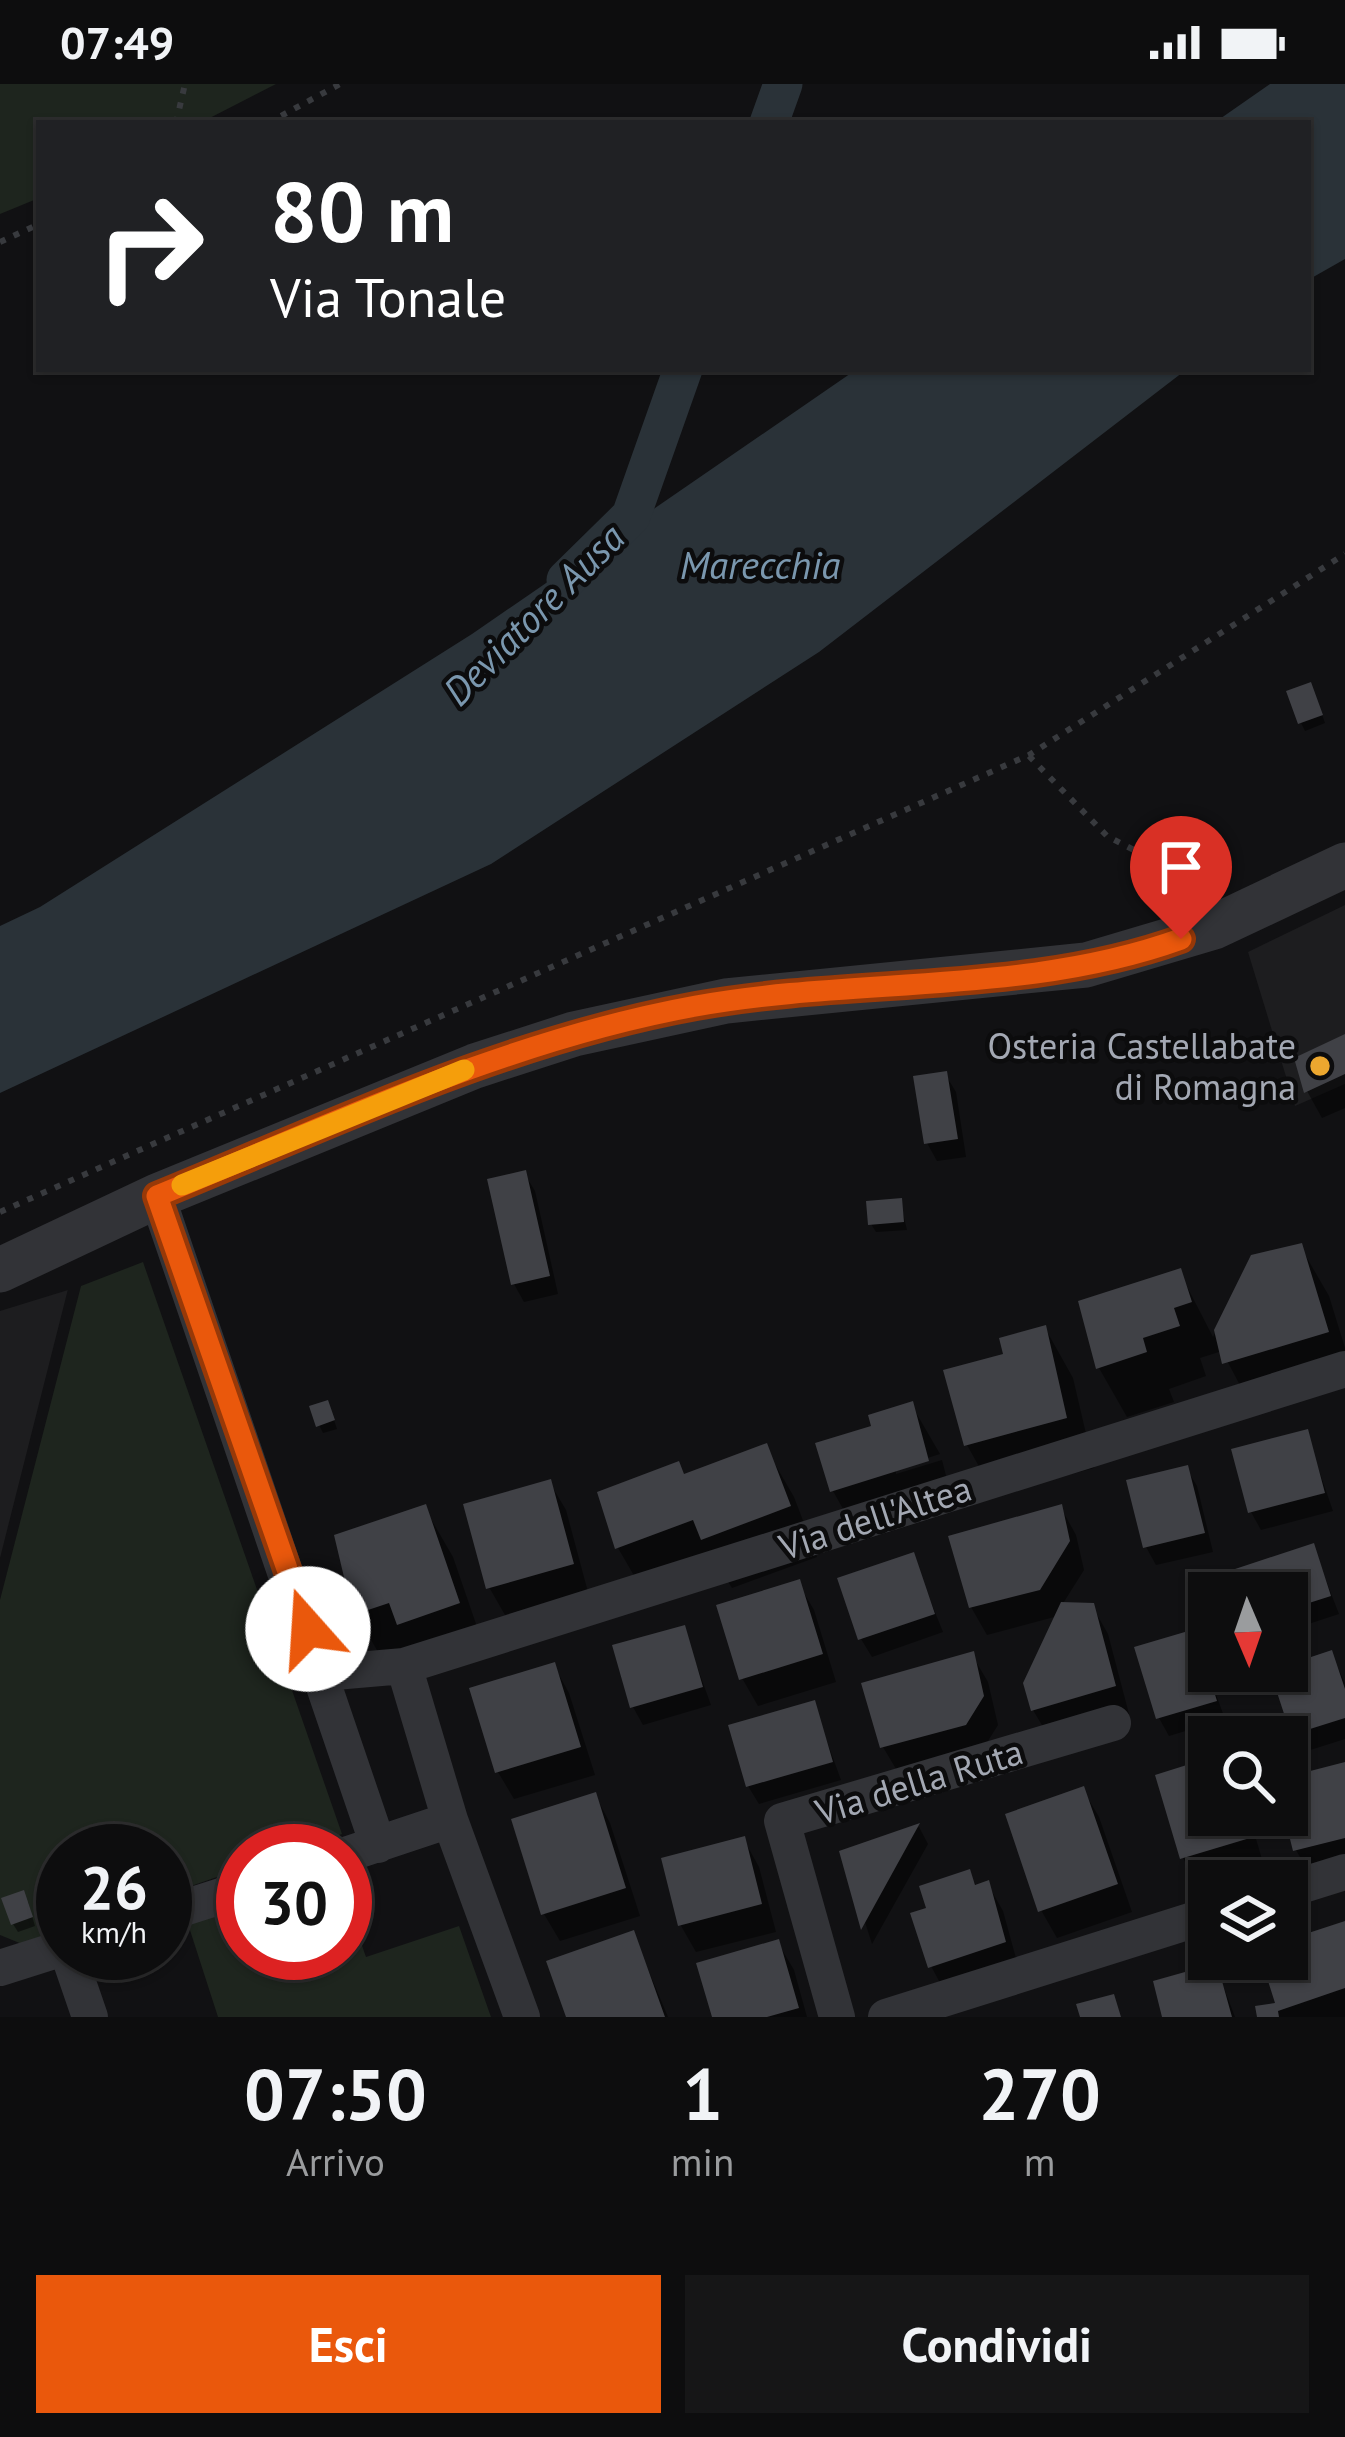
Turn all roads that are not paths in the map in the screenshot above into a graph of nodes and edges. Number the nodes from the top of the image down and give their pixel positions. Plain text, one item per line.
1 (1345, 865) edge
2 (157, 1196) junction
3 (0, 1270) edge
4 (1345, 1369) edge
5 (404, 1666) junction
6 (323, 1673) junction
7 (1113, 1723) dead end
8 (449, 1820) junction
9 (355, 1824) edge
10 (372, 1846) edge
11 (1345, 1872) edge
12 (1308, 1883) edge
13 (1188, 1922) edge
14 (36, 1958) edge
15 (0, 1968) edge
16 (76, 1980) edge
17 (90, 2017) edge
18 (522, 2017) edge
19 (837, 2017) edge
20 (886, 2017) edge

1 - 2 street
2 - 3 street
2 - 6 street
4 - 5 street, Via dell'Altea
5 - 6 street, Via dell'Altea
5 - 8 street
6 - 9 street
7 - 19 street, Via della Ruta
8 - 10 street
8 - 18 street
11 - 12 street
13 - 20 street
14 - 15 street
16 - 17 street

